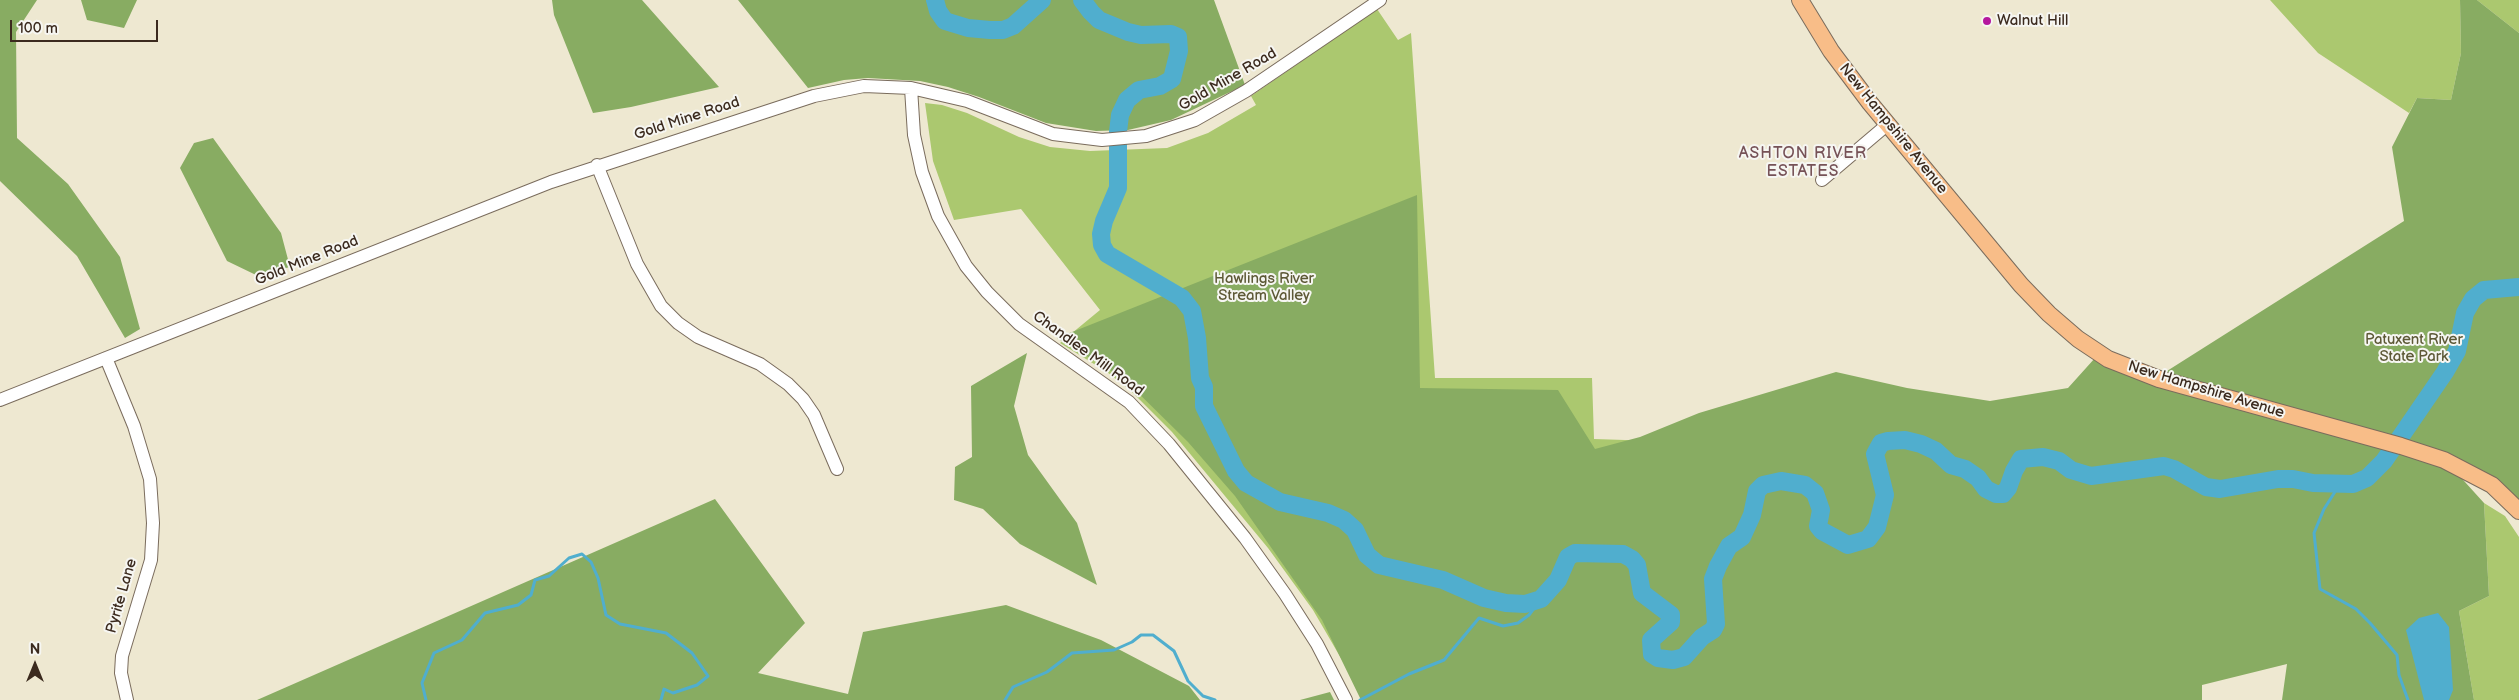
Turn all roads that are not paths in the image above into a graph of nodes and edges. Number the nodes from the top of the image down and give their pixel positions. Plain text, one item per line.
1 (1380, 0) edge
2 (1800, 0) edge
3 (911, 88) junction
4 (1888, 124) junction
5 (597, 165) junction
6 (1822, 180) dead end
7 (106, 358) junction
8 (0, 400) edge
9 (837, 469) dead end
10 (2519, 511) edge
11 (1345, 697) edge
12 (127, 700) edge

1 - 3 street, Gold Mine Road
2 - 4 main road, New Hampshire Avenue
3 - 5 street, Gold Mine Road
3 - 11 street, Chandlee Mill Road
4 - 6 street
4 - 10 main road, New Hampshire Avenue
5 - 7 street, Gold Mine Road
5 - 9 street
7 - 8 street, Gold Mine Road
7 - 12 street, Pyrite Lane

